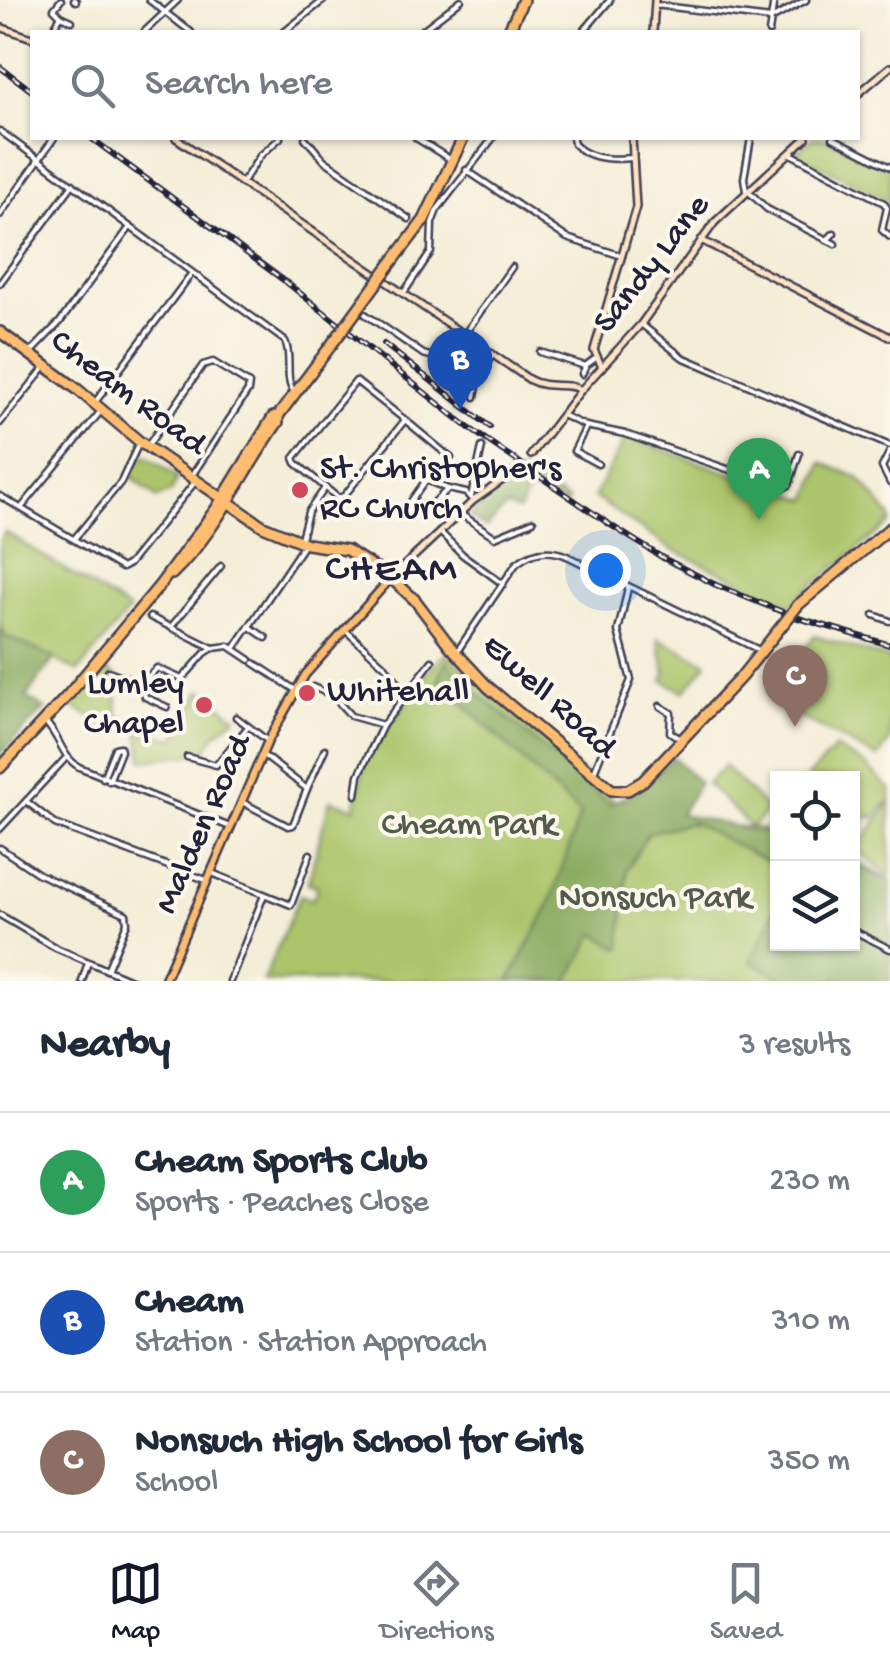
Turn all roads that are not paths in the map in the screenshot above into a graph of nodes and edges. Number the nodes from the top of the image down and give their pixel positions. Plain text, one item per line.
1 (61, 0) edge
2 (149, 0) edge
3 (178, 0) edge
4 (324, 0) edge
5 (461, 0) edge
6 (523, 0) edge
7 (610, 0) edge
8 (774, 0) edge
9 (806, 0) edge
10 (655, 2) edge
11 (47, 4) dead end
12 (54, 10) junction
13 (165, 12) junction
14 (62, 16) junction
15 (771, 19) junction
16 (72, 22) dead end
17 (0, 27) edge
18 (52, 30) edge
19 (146, 30) edge
20 (188, 30) edge
21 (286, 30) edge
22 (423, 30) edge
23 (509, 30) edge
24 (584, 30) edge
25 (653, 30) edge
26 (768, 30) edge
27 (30, 37) edge
28 (888, 71) edge
29 (860, 92) edge
30 (0, 131) edge
31 (6, 136) junction
32 (53, 140) edge
33 (179, 140) edge
34 (278, 140) edge
35 (307, 140) edge
36 (420, 140) edge
37 (459, 140) edge
38 (491, 140) edge
39 (573, 140) edge
40 (632, 140) edge
41 (750, 140) edge
42 (804, 140) edge
43 (837, 140) edge
44 (0, 143) edge
45 (789, 152) junction
46 (454, 157) junction
47 (632, 158) junction
48 (40, 159) junction
49 (468, 165) junction
50 (890, 167) edge
51 (73, 184) junction
52 (242, 184) junction
53 (747, 190) junction
54 (0, 214) edge
55 (410, 219) dead end
56 (130, 226) junction
57 (834, 233) dead end
58 (890, 237) edge
59 (702, 240) junction
60 (827, 240) junction
61 (835, 244) dead end
62 (622, 256) junction
63 (512, 267) dead end
64 (192, 273) junction
65 (0, 284) edge
66 (403, 294) junction
67 (365, 314) dead end
68 (641, 324) junction
69 (0, 332) edge
70 (464, 335) junction
71 (890, 337) edge
72 (285, 341) junction
73 (298, 348) dead end
74 (540, 352) dead end
75 (29, 354) junction
76 (492, 355) junction
77 (596, 358) junction
78 (46, 366) junction
79 (586, 366) junction
80 (602, 367) junction
81 (582, 374) dead end
82 (469, 385) junction
83 (583, 388) junction
84 (295, 393) junction
85 (475, 397) dead end
86 (97, 408) junction
87 (562, 415) junction
88 (405, 420) junction
89 (0, 422) edge
90 (586, 426) junction
91 (143, 445) junction
92 (482, 446) dead end
93 (890, 449) edge
94 (799, 454) dead end
95 (532, 456) dead end
96 (451, 458) dead end
97 (598, 464) dead end
98 (521, 467) dead end
99 (193, 477) junction
100 (890, 483) edge
101 (325, 488) junction
102 (448, 490) junction
103 (0, 496) edge
104 (472, 499) junction
105 (225, 501) junction
106 (22, 507) junction
107 (459, 513) junction
108 (533, 521) dead end
109 (890, 528) edge
110 (440, 531) junction
111 (74, 539) junction
112 (302, 543) junction
113 (221, 566) dead end
114 (390, 578) junction
115 (503, 584) junction
116 (628, 586) junction
117 (874, 615) dead end
118 (150, 618) dead end
119 (890, 620) edge
120 (171, 626) junction
121 (250, 628) junction
122 (344, 630) junction
123 (266, 638) dead end
124 (213, 648) junction
125 (234, 649) junction
126 (761, 651) junction
127 (455, 652) junction
128 (432, 662) dead end
129 (108, 670) dead end
130 (142, 683) junction
131 (313, 686) dead end
132 (297, 691) junction
133 (407, 693) junction
134 (660, 706) dead end
135 (167, 707) dead end
136 (236, 717) dead end
137 (45, 722) junction
138 (384, 725) junction
139 (248, 727) junction
140 (682, 740) junction
141 (268, 741) junction
142 (326, 749) dead end
143 (262, 755) junction
144 (66, 758) junction
145 (186, 758) dead end
146 (0, 768) edge
147 (592, 776) junction
148 (106, 779) junction
149 (307, 789) junction
150 (356, 796) dead end
151 (26, 801) junction
152 (242, 802) junction
153 (230, 827) junction
154 (0, 828) edge
155 (0, 848) edge
156 (310, 854) dead end
157 (208, 876) junction
158 (264, 895) junction
159 (0, 915) edge
160 (860, 934) edge
161 (890, 949) edge
162 (88, 962) junction
163 (107, 970) junction
164 (82, 981) edge
165 (133, 981) edge
166 (164, 981) edge
167 (230, 981) edge

1 - 12 street
2 - 13 street
3 - 13 street
4 - 21 street
5 - 22 street
6 - 23 highway
7 - 24 street
8 - 15 street
9 - 15 street
10 - 15 street
10 - 25 street
11 - 12 street
12 - 14 street
13 - 19 street
13 - 20 street
14 - 16 street
14 - 18 street
15 - 26 street
17 - 27 street
28 - 29 street
30 - 31 street
31 - 44 street
31 - 48 street
32 - 48 street
33 - 52 street
34 - 52 street
35 - 55 street
36 - 46 street
37 - 46 highway
38 - 49 street
39 - 47 street
40 - 47 street
41 - 53 street
42 - 45 street, Sandy Lane
43 - 50 street
45 - 53 street, Sandy Lane
45 - 58 street
46 - 84 highway, bridge
47 - 62 street
48 - 51 street
48 - 54 street
49 - 62 street
49 - 66 street
51 - 56 street
51 - 65 street
52 - 66 street
53 - 59 street, Sandy Lane
53 - 60 street
56 - 64 street
56 - 75 street
57 - 60 street
59 - 68 street, Sandy Lane
59 - 71 street
60 - 61 street
62 - 77 street
63 - 70 street
64 - 72 street
64 - 86 street
66 - 70 street
67 - 82 street
68 - 80 street, Sandy Lane
68 - 93 street
69 - 75 highway, Cheam Road
70 - 76 street
72 - 73 street
72 - 84 street
74 - 79 street
75 - 78 highway, Cheam Road
76 - 82 street
76 - 83 street
77 - 79 street
77 - 80 street
78 - 86 highway, Cheam Road
78 - 89 street
79 - 81 street
80 - 83 street, Sandy Lane
82 - 85 street
83 - 87 street, Sandy Lane
84 - 105 highway
86 - 91 highway, Cheam Road
86 - 106 street
87 - 90 street
87 - 95 street, Sandy Lane
88 - 96 street
88 - 101 street
88 - 101 street
90 - 94 street
90 - 97 street
91 - 99 highway, Cheam Road
91 - 99 street
91 - 111 street
92 - 104 street
93 - 100 street
98 - 104 street
99 - 105 highway, Cheam Road
99 - 111 street
101 - 112 street
102 - 102 street
102 - 104 street
103 - 106 street
104 - 107 street
105 - 112 highway, Cheam Road
105 - 137 highway
106 - 111 street
107 - 108 street
107 - 110 street
109 - 126 highway, bridge
110 - 114 street
110 - 115 street
112 - 114 highway, Ewell Road
112 - 121 street
113 - 120 street
114 - 122 main road, Malden Road
114 - 127 highway, Ewell Road
115 - 116 street
115 - 127 street
116 - 126 street
116 - 147 street
117 - 119 street
118 - 120 street
120 - 124 street
121 - 123 street
121 - 125 street
122 - 132 main road, Malden Road
122 - 133 street
124 - 125 street
124 - 130 street
125 - 132 street
126 - 140 highway, Ewell Road
127 - 147 highway, Ewell Road
128 - 133 street
129 - 130 street
130 - 135 street
131 - 138 street
132 - 141 main road, Malden Road
133 - 138 street
134 - 140 street
136 - 139 street
137 - 144 street
137 - 146 highway
138 - 150 street
139 - 141 street
139 - 145 street
140 - 147 highway, Ewell Road
141 - 143 main road, Malden Road
142 - 149 street
143 - 149 street
143 - 152 main road, Malden Road
144 - 148 street
144 - 151 street
148 - 148 street
148 - 153 street
149 - 152 street
151 - 154 street
151 - 157 street
152 - 153 main road, Malden Road
153 - 157 main road, Malden Road
155 - 163 street
156 - 158 street
157 - 158 street
157 - 166 main road, Malden Road
158 - 167 street
159 - 162 street
160 - 161 street
162 - 163 street
162 - 164 street
163 - 165 street

